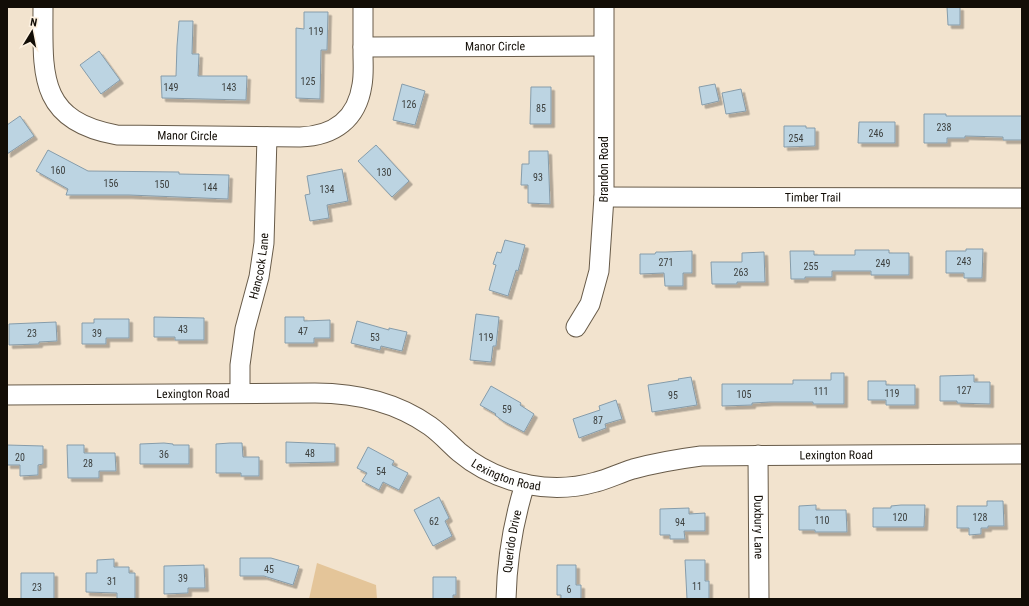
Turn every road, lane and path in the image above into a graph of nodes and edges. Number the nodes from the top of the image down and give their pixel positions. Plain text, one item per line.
1 (43, 7) edge
2 (363, 7) edge
3 (604, 7) edge
4 (603, 46) junction
5 (363, 47) junction
6 (267, 137) junction
7 (604, 197) junction
8 (1022, 198) edge
9 (576, 327) dead end
10 (240, 393) junction
11 (7, 395) edge
12 (1022, 454) edge
13 (758, 455) junction
14 (525, 484) junction
15 (506, 599) edge
16 (759, 599) edge

1 - 6 street, Manor Circle
2 - 5 street, Manor Circle
3 - 4 street, Brandon Road
4 - 5 street, Manor Circle
4 - 7 street, Brandon Road
5 - 6 street, Manor Circle
6 - 10 street, Hancock Lane
7 - 8 street, Timber Trail
7 - 9 street, Brandon Road
10 - 11 street, Lexington Road
10 - 14 street, Lexington Road
12 - 13 street, Lexington Road
13 - 14 street, Lexington Road
13 - 16 street, Duxbury Lane
14 - 15 street, Querido Drive

